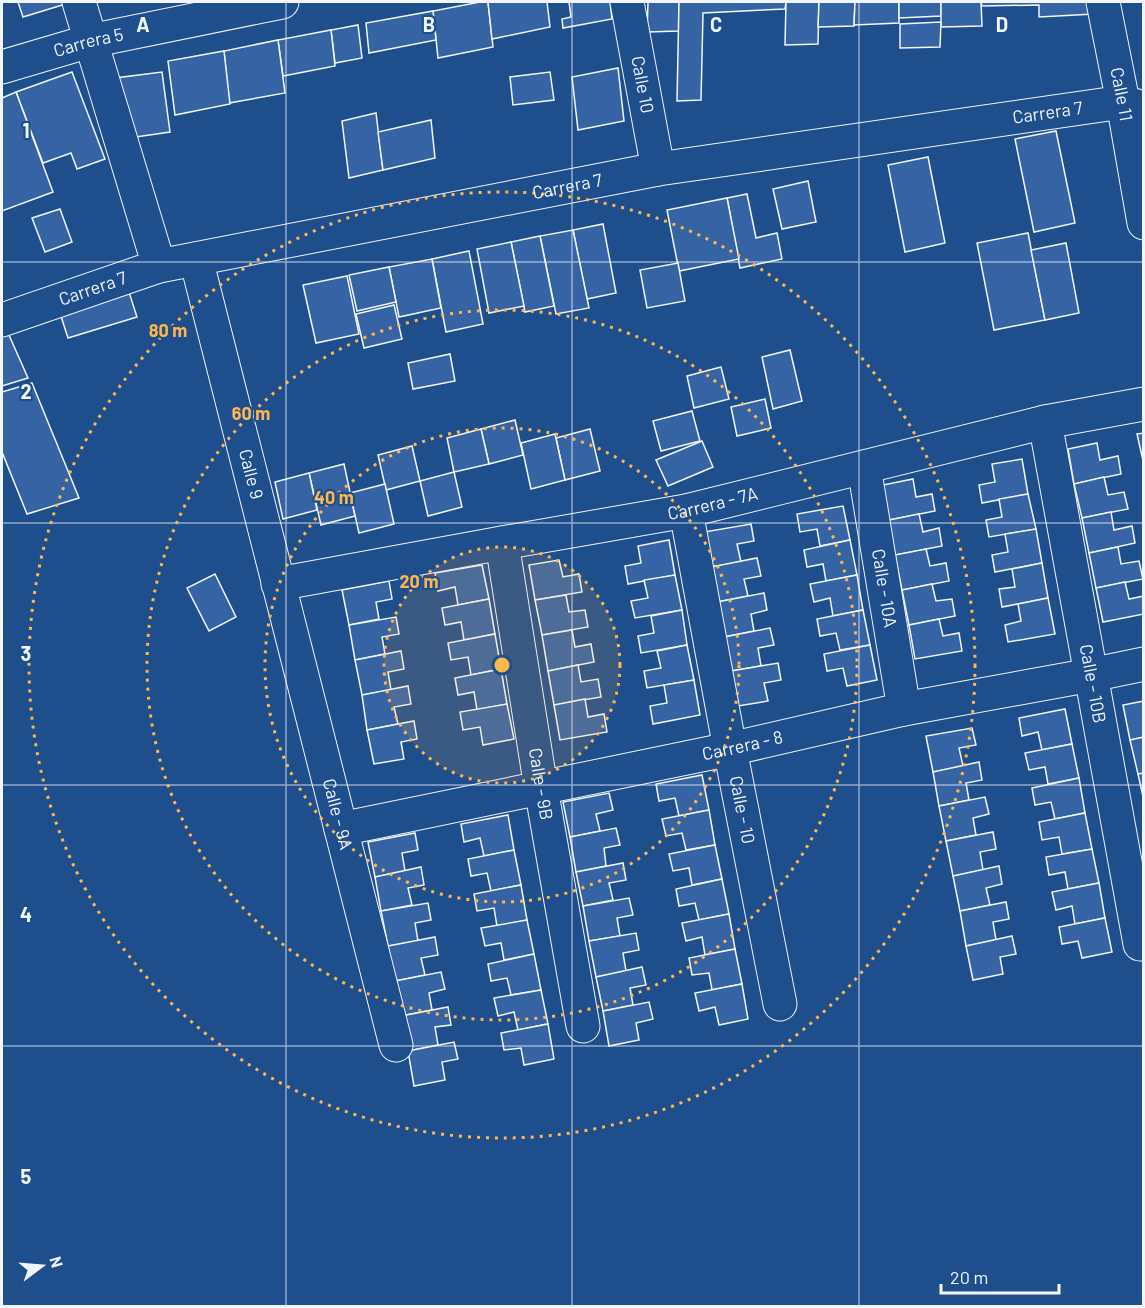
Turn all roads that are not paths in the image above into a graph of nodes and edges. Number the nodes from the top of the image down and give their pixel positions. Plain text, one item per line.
1 (79, 2) edge
2 (282, 2) edge
3 (627, 2) edge
4 (1103, 2) edge
5 (90, 42) junction
6 (2, 67) edge
7 (1133, 105) edge
8 (658, 169) junction
9 (1143, 224) edge
10 (196, 259) junction
11 (159, 266) junction
12 (2, 320) edge
13 (1143, 404) edge
14 (1045, 422) junction
15 (864, 467) junction
16 (686, 511) junction
17 (502, 543) junction
18 (278, 584) junction
19 (1143, 664) edge
20 (1091, 675) junction
21 (904, 709) junction
22 (730, 749) junction
23 (541, 788) junction
24 (341, 829) junction
25 (1140, 944) dead end
26 (780, 1004) dead end
27 (583, 1026) dead end
28 (396, 1045) dead end

1 - 5 street
2 - 5 street, Carrera 5
3 - 8 street, Calle 10
4 - 7 street, Calle 11
5 - 6 street, Carrera 5
5 - 11 street
7 - 8 street, Carrera 7
7 - 9 street, Calle 11
8 - 10 street, Carrera 7
10 - 11 street, Carrera 7
10 - 18 street, Calle 9
11 - 12 street, Carrera 7
13 - 14 street, Carrera - 7A
14 - 15 street, Carrera - 7A
14 - 20 street, Calle - 10B
15 - 16 street, Carrera - 7A
15 - 21 street, Calle - 10A
16 - 17 street, Carrera - 7A
16 - 22 street, Calle - 10
17 - 18 street, Carrera - 7A
17 - 23 street, Calle - 9B
18 - 24 street, Calle - 9A
19 - 20 street, Carrera - 8
20 - 21 street, Carrera - 8
20 - 25 street, Calle - 10B
21 - 22 street, Carrera - 8
22 - 23 street, Carrera - 8
22 - 26 street, Calle - 10
23 - 24 street, Carrera - 8
23 - 27 street, Calle - 9B
24 - 28 street, Calle - 9A

